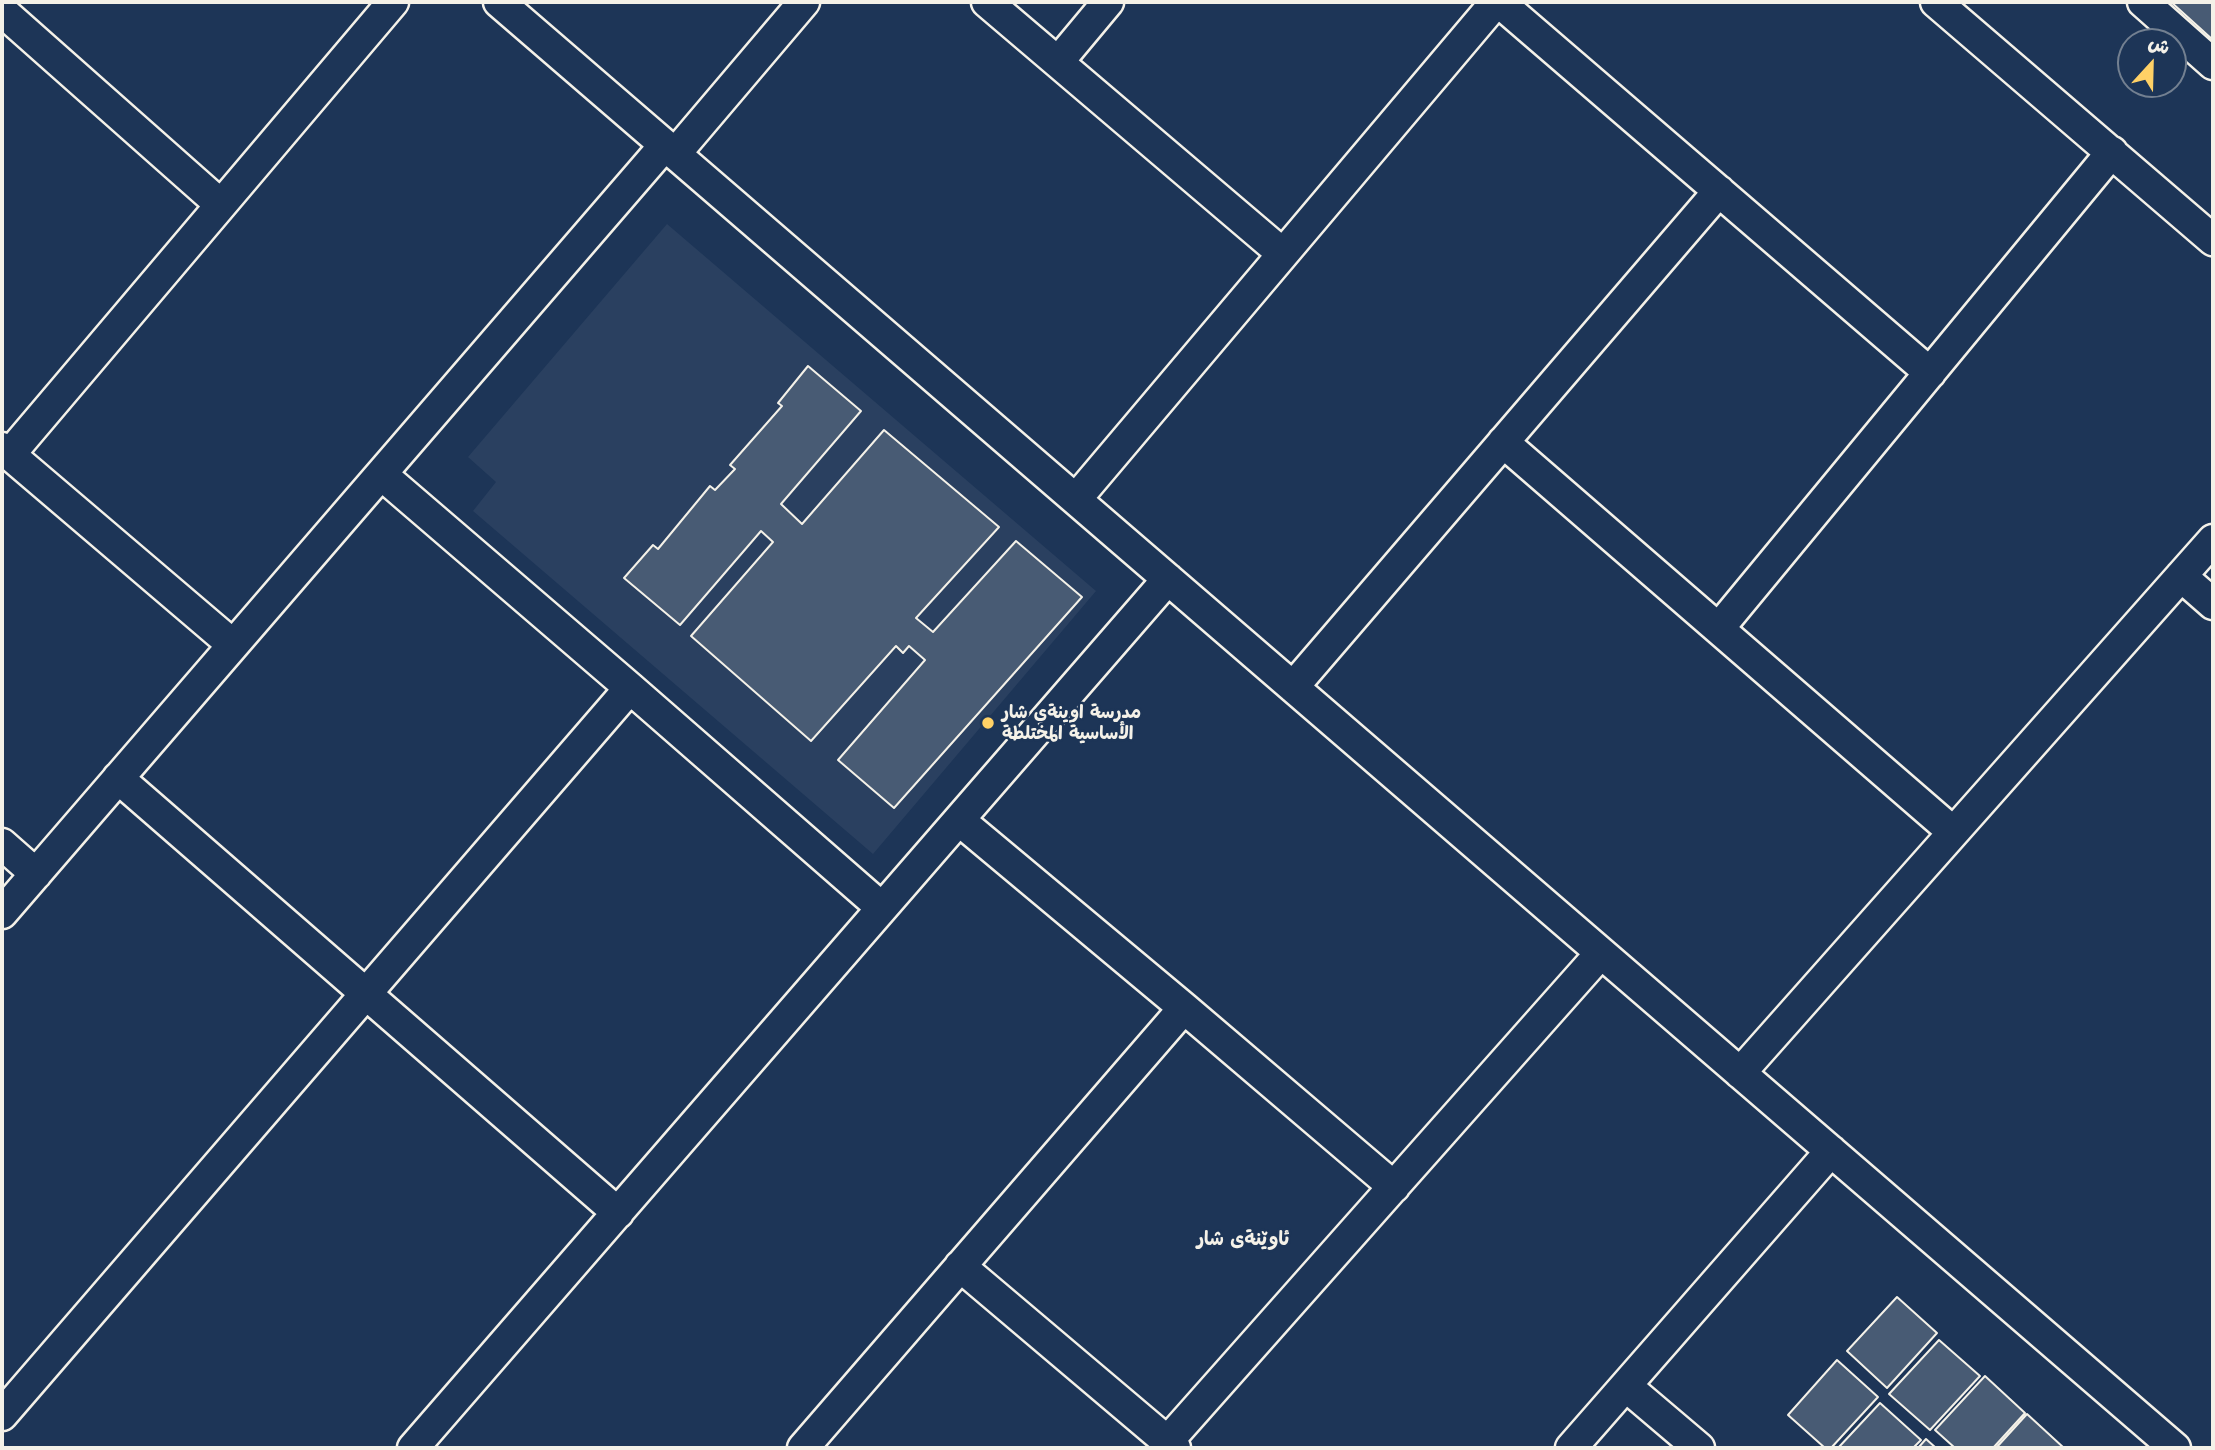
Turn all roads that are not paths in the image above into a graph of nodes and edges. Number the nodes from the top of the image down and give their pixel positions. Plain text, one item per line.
1 (393, 2) edge
2 (499, 2) edge
3 (804, 2) edge
4 (987, 2) edge
5 (1108, 2) edge
6 (1498, 2) edge
7 (1937, 2) edge
8 (2143, 2) edge
9 (3, 16) edge
10 (1058, 62) junction
11 (2213, 64) edge
12 (670, 149) junction
13 (2112, 152) junction
14 (1719, 191) junction
15 (221, 205) junction
16 (2213, 240) edge
17 (1283, 254) junction
18 (1930, 373) junction
19 (1503, 442) junction
20 (6, 451) edge
21 (381, 474) junction
22 (1076, 499) junction
23 (2213, 540) edge
24 (2181, 576) junction
25 (1168, 579) junction
26 (2213, 604) edge
27 (1719, 628) junction
28 (233, 645) junction
29 (1293, 687) junction
30 (631, 688) junction
31 (118, 778) junction
32 (958, 820) junction
33 (1953, 832) junction
34 (2, 844) edge
35 (36, 874) junction
36 (882, 908) junction
37 (2, 914) edge
38 (1601, 953) junction
39 (367, 993) junction
40 (1184, 1007) junction
41 (1740, 1073) junction
42 (1831, 1152) junction
43 (1394, 1186) junction
44 (618, 1213) junction
45 (960, 1266) junction
46 (1626, 1386) junction
47 (2, 1415) edge
48 (1171, 1445) edge
49 (413, 1448) edge
50 (803, 1448) edge
51 (1571, 1448) edge
52 (1699, 1448) edge
53 (2175, 1448) edge

1 - 15 street
2 - 12 street
3 - 12 street
4 - 10 street
5 - 10 street
6 - 14 street
6 - 17 street
7 - 13 street
8 - 11 street
9 - 15 street
10 - 17 street
12 - 21 street
12 - 22 street
13 - 16 street
13 - 18 street
14 - 18 street
14 - 19 street
15 - 20 street
17 - 22 street
18 - 27 street
19 - 27 street
19 - 29 street
20 - 28 street
21 - 28 street
21 - 30 street
22 - 25 street
23 - 24 street
24 - 26 street
24 - 33 street
25 - 29 street
25 - 32 street
27 - 33 street
28 - 31 street
29 - 38 street
30 - 36 street
30 - 39 street
31 - 35 street
31 - 39 street
32 - 36 street
32 - 40 street
33 - 41 street
34 - 35 street
35 - 37 street
36 - 44 street
38 - 41 street
38 - 43 street
39 - 44 street
39 - 47 street
40 - 43 street
40 - 45 street
41 - 42 street
42 - 46 street
42 - 53 street
43 - 48 street
44 - 49 street
45 - 48 street
45 - 50 street
46 - 51 street
46 - 52 street

